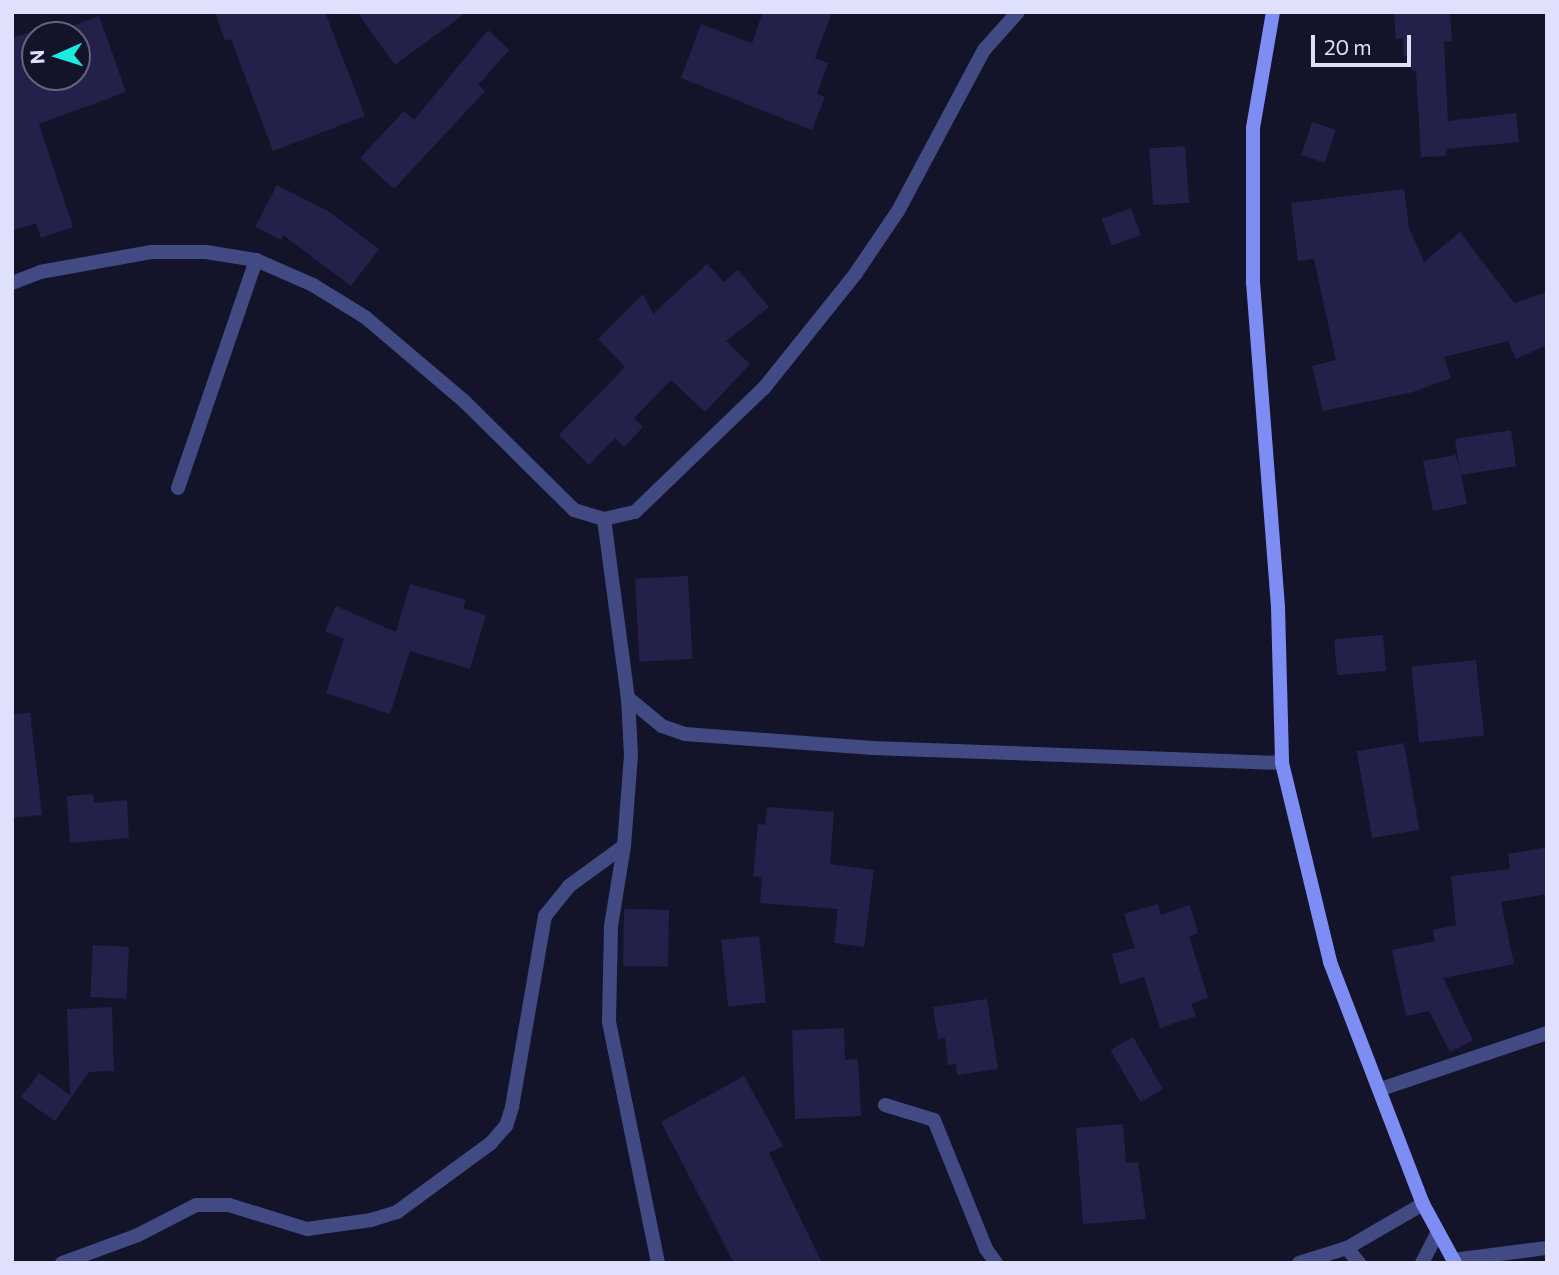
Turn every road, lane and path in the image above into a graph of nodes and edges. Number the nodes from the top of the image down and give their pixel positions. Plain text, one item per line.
1 (1018, 12) edge
2 (1273, 12) edge
3 (256, 260) junction
4 (12, 283) edge
5 (178, 488) dead end
6 (604, 519) junction
7 (628, 698) junction
8 (1282, 763) junction
9 (624, 846) junction
10 (1547, 1033) edge
11 (1381, 1089) junction
12 (885, 1105) dead end
13 (1423, 1204) junction
14 (1438, 1232) junction
15 (1347, 1248) junction
16 (1547, 1248) edge
17 (1454, 1261) edge
18 (62, 1263) edge
19 (658, 1263) edge
20 (996, 1263) edge
21 (1299, 1263) edge
22 (1359, 1263) edge
23 (1422, 1263) edge

1 - 6 street
2 - 8 street
3 - 4 street
3 - 5 street
3 - 6 street
6 - 7 street
7 - 8 street
7 - 9 street
8 - 11 street
9 - 18 street
9 - 19 street
10 - 11 street
11 - 13 street
12 - 20 street
13 - 14 street
13 - 15 street
14 - 17 street
14 - 23 street
15 - 21 street
15 - 22 street
16 - 17 street

